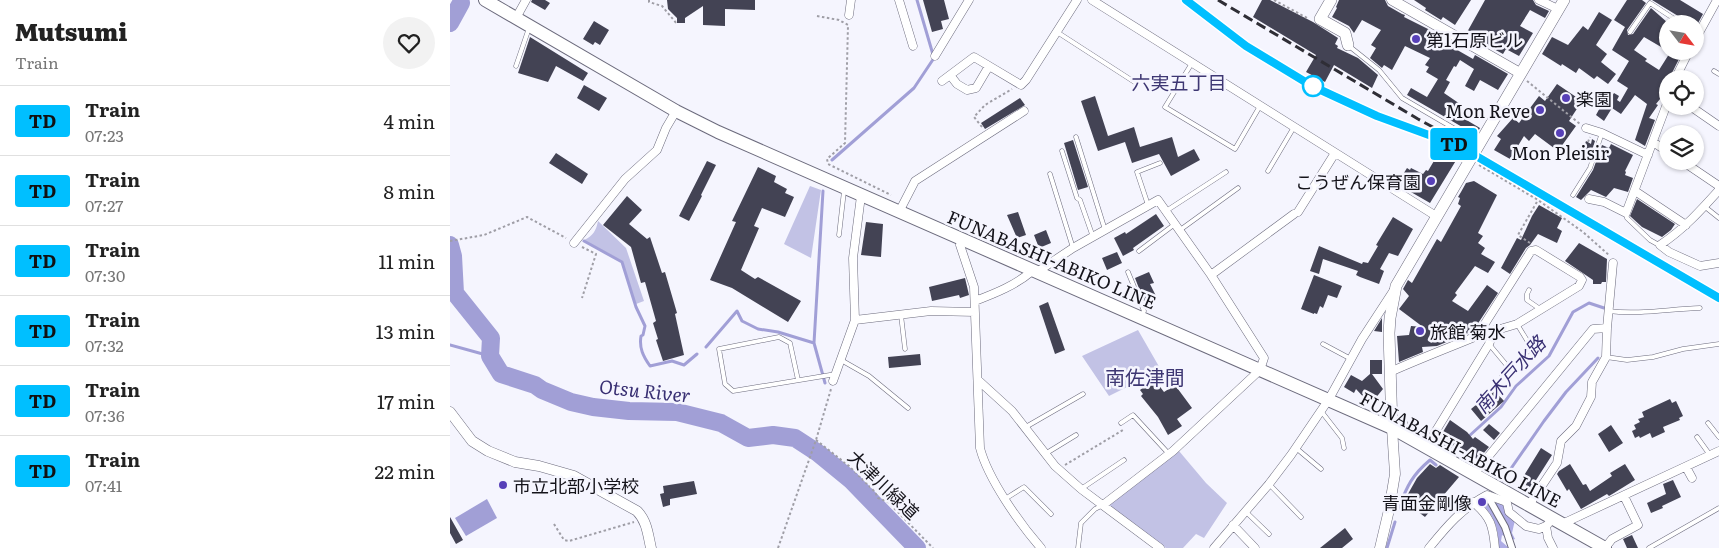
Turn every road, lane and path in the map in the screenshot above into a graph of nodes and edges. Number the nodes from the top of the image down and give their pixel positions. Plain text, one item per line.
1 (485, 0) edge
2 (526, 0) edge
3 (851, 0) edge
4 (899, 0) edge
5 (969, 0) edge
6 (1077, 0) edge
7 (1092, 0) edge
8 (1274, 0) edge
9 (1331, 0) edge
10 (1392, 0) edge
11 (1538, 0) edge
12 (649, 1) edge
13 (1717, 2) edge
14 (1409, 4) edge
15 (1561, 5) edge
16 (1668, 15) edge
17 (817, 16) dead end
18 (849, 16) dead end
19 (516, 18) junction
20 (1320, 19) junction
21 (1704, 22) edge
22 (677, 24) dead end
23 (529, 26) junction
24 (1057, 32) junction
25 (1630, 32) dead end
26 (1348, 44) joint
27 (913, 46) dead end
28 (935, 56) dead end
29 (1192, 63) junction
30 (516, 66) dead end
31 (989, 66) junction
32 (1714, 71) dead end
33 (1719, 74) edge
34 (950, 75) junction
35 (1523, 76) junction
36 (942, 81) dead end
37 (1136, 83) dead end
38 (1021, 85) junction
39 (1260, 106) junction
40 (676, 111) junction
41 (1024, 111) dead end
42 (1663, 115) edge
43 (1703, 115) edge
44 (1574, 119) dead end
45 (1719, 126) edge
46 (1294, 128) junction
47 (1586, 128) dead end
48 (1602, 133) junction
49 (988, 135) junction
50 (1076, 137) dead end
51 (1652, 142) junction
52 (1480, 143) junction
53 (1659, 146) edge
54 (1062, 151) dead end
55 (1335, 153) junction
56 (1648, 155) junction
57 (1470, 160) junction
58 (1160, 163) dead end
59 (1695, 170) edge
60 (1268, 171) dead end
61 (1226, 172) dead end
62 (1050, 174) dead end
63 (1719, 186) edge
64 (1238, 188) dead end
65 (844, 189) junction
66 (1719, 190) edge
67 (1635, 191) junction
68 (1573, 195) dead end
69 (861, 196) junction
70 (1590, 199) dead end
71 (1538, 200) junction
72 (1148, 205) junction
73 (1704, 206) junction
74 (902, 208) junction
75 (1166, 211) junction
76 (1626, 213) junction
77 (1436, 216) junction
78 (1719, 218) edge
79 (1686, 225) junction
80 (1177, 227) junction
81 (1104, 230) junction
82 (840, 235) dead end
83 (1093, 237) junction
84 (962, 240) junction
85 (450, 241) edge
86 (574, 243) junction
87 (1660, 245) junction
88 (1073, 248) junction
89 (1536, 250) junction
90 (1138, 251) dead end
91 (1613, 263) joint
92 (1719, 263) edge
93 (1035, 272) junction
94 (1128, 272) dead end
95 (1211, 274) junction
96 (1396, 286) junction
97 (1530, 290) dead end
98 (582, 298) dead end
99 (975, 301) junction
100 (1700, 308) dead end
101 (1540, 309) junction
102 (1608, 310) junction
103 (975, 312) junction
104 (901, 315) junction
105 (1141, 318) junction
106 (855, 320) junction
107 (1517, 324) junction
108 (1607, 328) junction
109 (1495, 330) junction
110 (1477, 336) junction
111 (1323, 344) dead end
112 (1490, 344) junction
113 (1719, 344) edge
114 (905, 349) dead end
115 (1525, 354) dead end
116 (1606, 357) junction
117 (1351, 359) junction
118 (841, 360) junction
119 (1260, 370) junction
120 (1390, 372) junction
121 (1502, 376) dead end
122 (835, 378) junction
123 (798, 380) junction
124 (978, 380) junction
125 (1083, 394) dead end
126 (1328, 399) junction
127 (908, 408) dead end
128 (1400, 410) dead end
129 (1321, 411) junction
130 (450, 412) edge
131 (1121, 423) dead end
132 (1708, 423) dead end
133 (1127, 427) dead end
134 (1024, 428) junction
135 (1392, 428) junction
136 (1411, 428) dead end
137 (1076, 435) dead end
138 (1697, 437) dead end
139 (1719, 437) edge
140 (816, 440) junction
141 (1426, 447) junction
142 (1296, 448) junction
143 (1344, 448) dead end
144 (1719, 451) edge
145 (1045, 454) junction
146 (1169, 454) junction
147 (1710, 455) junction
148 (1124, 460) dead end
149 (1686, 467) junction
150 (1059, 469) junction
151 (1321, 469) dead end
152 (1474, 474) junction
153 (1692, 478) dead end
154 (1269, 484) junction
155 (1081, 489) junction
156 (1487, 495) junction
157 (1624, 496) junction
158 (1006, 499) junction
159 (1473, 502) junction
160 (1103, 505) junction
161 (1528, 505) junction
162 (1719, 508) edge
163 (1245, 511) junction
164 (1052, 514) dead end
165 (1301, 517) dead end
166 (644, 520) junction
167 (1553, 523) junction
168 (554, 524) dead end
169 (1233, 525) junction
170 (1269, 534) dead end
171 (651, 548) edge
172 (778, 548) edge
173 (933, 548) edge
174 (1041, 548) edge
175 (1078, 548) edge
176 (1160, 548) edge
177 (1214, 548) edge
178 (1255, 548) edge
179 (1380, 548) edge
180 (1429, 548) edge
181 (1495, 548) edge
182 (1512, 548) edge
183 (1553, 548) edge
184 (1605, 548) edge
185 (1649, 548) edge

1 - 19 main road, FUNABASHI-ABIKO LINE
2 - 19 street
3 - 18 street
4 - 27 street
5 - 28 street
6 - 24 street
7 - 29 street
8 - 20 path
9 - 20 main road
10 - 14 street
11 - 15 street
12 - 22 path
13 - 21 street
14 - 35 street
15 - 35 main road
16 - 25 lane
17 - 74 path
19 - 23 main road, FUNABASHI-ABIKO LINE
20 - 26 main road
23 - 30 lane
23 - 40 main road, FUNABASHI-ABIKO LINE
24 - 37 lane
24 - 38 street
26 - 52 lane
29 - 39 street
29 - 39 lane
31 - 34 street
31 - 34 street
31 - 38 street
32 - 33 lane
34 - 36 street
35 - 44 path
35 - 52 main road
38 - 49 path
39 - 46 street
40 - 65 main road, FUNABASHI-ABIKO LINE
40 - 86 street
41 - 49 street
42 - 51 street
43 - 45 street
46 - 55 street
46 - 60 lane
47 - 48 street
48 - 56 street
48 - 68 lane
49 - 74 street
50 - 81 lane
51 - 53 street
51 - 56 street
52 - 57 main road
54 - 83 lane
55 - 77 street
55 - 95 street
56 - 67 street
57 - 71 path
57 - 77 main road
58 - 72 lane
59 - 63 street
61 - 75 lane
62 - 88 lane
64 - 80 lane
65 - 69 main road, FUNABASHI-ABIKO LINE
65 - 82 lane
66 - 73 street
67 - 76 street
67 - 79 street
69 - 74 main road, FUNABASHI-ABIKO LINE
69 - 106 street
70 - 76 street
71 - 89 path
71 - 91 path
72 - 75 street
72 - 81 street
73 - 78 lane
73 - 79 street
74 - 84 main road, FUNABASHI-ABIKO LINE
75 - 80 street
76 - 87 lane
77 - 96 main road
79 - 87 street
80 - 90 lane
80 - 95 street
81 - 83 street
83 - 88 street
84 - 93 main road, FUNABASHI-ABIKO LINE
84 - 99 street
85 - 86 path
86 - 98 path
87 - 92 street
88 - 93 street
89 - 101 street
89 - 110 street
91 - 102 street
93 - 99 street
93 - 105 main road, FUNABASHI-ABIKO LINE
94 - 105 lane
95 - 119 street
96 - 117 street
96 - 120 main road
97 - 101 lane
99 - 103 street
100 - 102 lane
101 - 107 street
102 - 108 street
103 - 104 street
103 - 124 street
104 - 106 street
104 - 114 lane
105 - 119 main road, FUNABASHI-ABIKO LINE
106 - 118 street
107 - 109 street
107 - 115 lane
108 - 116 street
108 - 152 street
109 - 110 street
109 - 112 street
110 - 120 street
111 - 117 lane
112 - 121 lane
112 - 141 street
113 - 116 lane
116 - 161 street
117 - 126 street
118 - 122 street
118 - 127 lane
119 - 126 main road, FUNABASHI-ABIKO LINE
119 - 146 street
120 - 135 main road
122 - 123 lane
122 - 140 path
123 - 123 lane
124 - 134 street
124 - 158 street
125 - 134 lane
126 - 129 street
126 - 135 main road, FUNABASHI-ABIKO LINE
128 - 136 path
129 - 142 street
129 - 143 lane
130 - 166 street
131 - 146 lane
132 - 139 lane
133 - 150 path
134 - 145 street
135 - 141 main road, FUNABASHI-ABIKO LINE
135 - 179 street
137 - 145 lane
138 - 147 lane
140 - 172 path
140 - 173 path, 大津川緑道
141 - 152 main road, FUNABASHI-ABIKO LINE
142 - 151 lane
142 - 154 street
144 - 147 street
145 - 150 street
146 - 160 street
147 - 149 street
148 - 155 lane
149 - 153 street
149 - 157 street
150 - 155 street
152 - 161 main road, FUNABASHI-ABIKO LINE
154 - 163 street
154 - 165 lane
155 - 160 street
156 - 159 street
156 - 167 street
156 - 182 street
157 - 167 street
157 - 184 street
158 - 164 lane
158 - 174 street
159 - 180 street
159 - 181 street
160 - 175 lane
160 - 176 street
161 - 167 main road, FUNABASHI-ABIKO LINE
162 - 185 lane
163 - 169 street
163 - 170 lane
166 - 168 path
166 - 171 street
167 - 183 street
167 - 184 main road, FUNABASHI-ABIKO LINE
169 - 177 street
169 - 178 street

